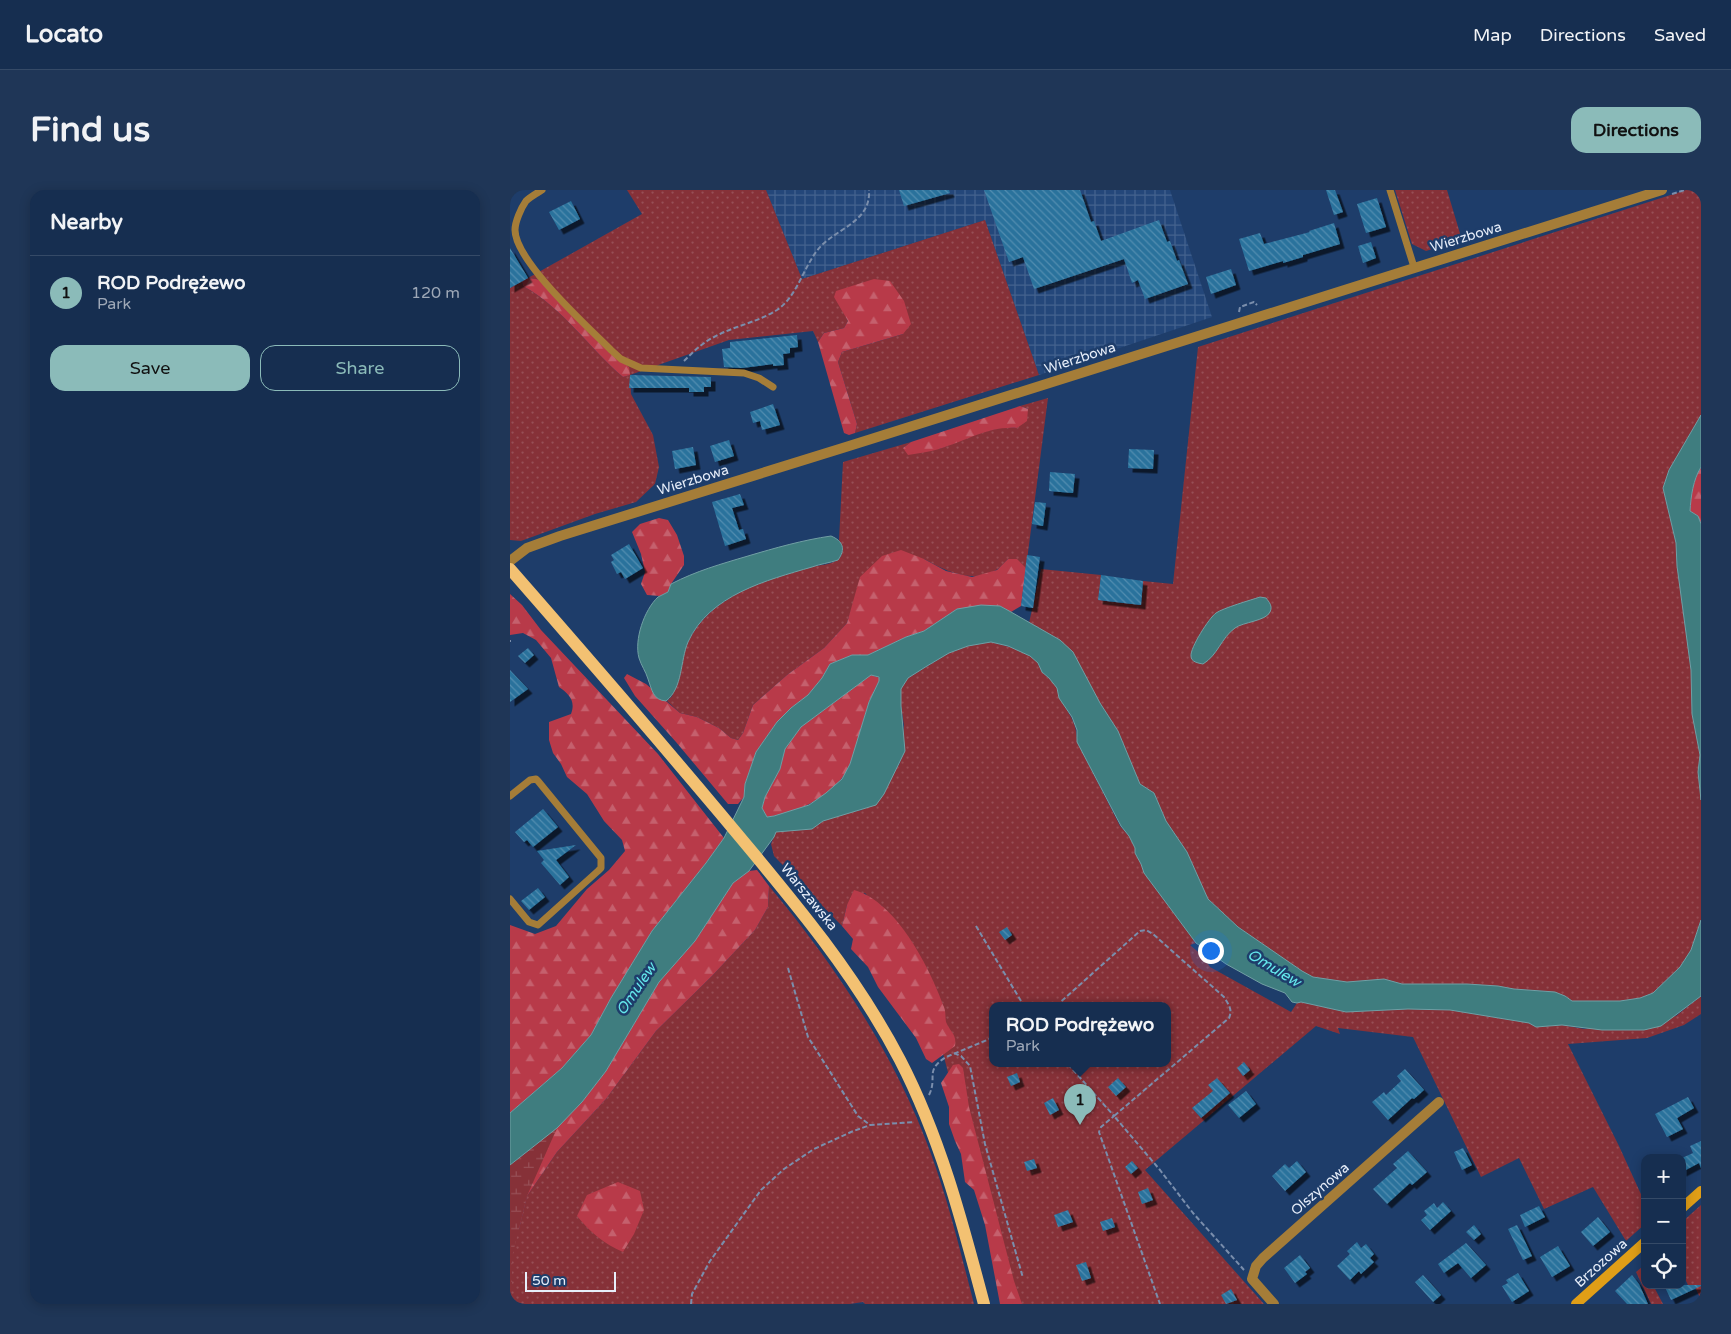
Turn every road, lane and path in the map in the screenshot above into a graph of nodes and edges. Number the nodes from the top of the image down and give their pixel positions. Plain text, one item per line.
1 (542, 190) edge
2 (869, 190) edge
3 (1390, 190) edge
4 (1662, 190) edge
5 (1414, 267) junction
6 (673, 371) junction
7 (773, 387) dead end
8 (510, 561) edge
9 (510, 568) edge
10 (510, 796) edge
11 (510, 899) edge
12 (976, 926) dead end
13 (788, 968) dead end
14 (1022, 1002) edge
15 (1060, 1002) edge
16 (989, 1039) edge
17 (954, 1053) junction
18 (1071, 1067) edge
19 (1439, 1102) dead end
20 (920, 1103) junction
21 (1114, 1116) junction
22 (928, 1122) junction
23 (870, 1125) junction
24 (1701, 1190) edge
25 (1686, 1204) edge
26 (1643, 1244) edge
27 (1023, 1278) dead end
28 (1252, 1279) junction
29 (691, 1304) edge
30 (984, 1304) edge
31 (1160, 1304) edge
32 (1274, 1304) edge
33 (1576, 1304) edge

1 - 6 lane
2 - 6 path
3 - 5 lane
4 - 5 street, Wierzbowa
5 - 8 street, Wierzbowa
6 - 7 lane
9 - 20 main road, Warszawska
10 - 11 lane
12 - 14 path
13 - 23 path
15 - 21 path
16 - 17 path
17 - 20 path
17 - 27 path
18 - 21 path
19 - 28 street, Olszynowa
20 - 22 main road, Warszawska
21 - 28 path
21 - 31 path
22 - 23 path
22 - 30 main road, Warszawska
23 - 29 path
24 - 25 main road
26 - 33 main road, Brzozowa
28 - 32 street

